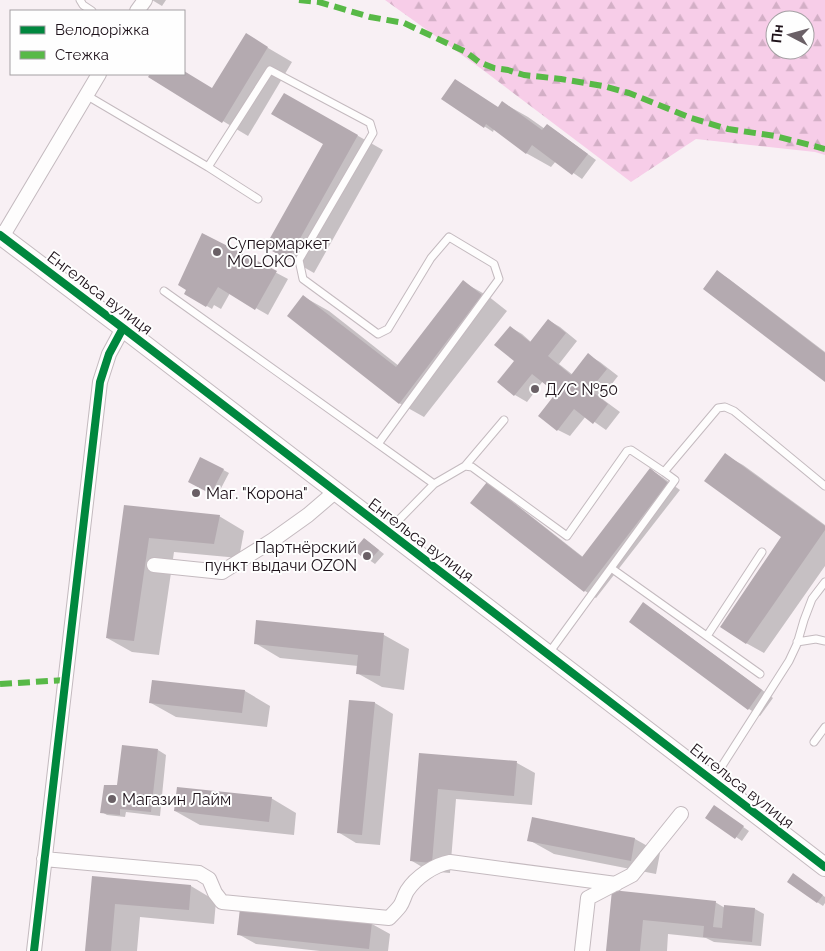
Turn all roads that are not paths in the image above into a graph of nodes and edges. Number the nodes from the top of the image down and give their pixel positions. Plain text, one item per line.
1 (80, 0) edge
2 (90, 10) edge
3 (98, 75) edge
4 (86, 95) junction
5 (208, 168) junction
6 (258, 199) dead end
7 (1, 236) edge
8 (164, 291) dead end
9 (123, 328) junction
10 (504, 420) dead end
11 (378, 444) junction
12 (465, 466) junction
13 (664, 472) junction
14 (434, 484) junction
15 (825, 486) edge
16 (336, 492) junction
17 (387, 531) junction
18 (762, 552) dead end
19 (154, 565) dead end
20 (611, 568) junction
21 (825, 582) edge
22 (707, 636) junction
23 (825, 641) edge
24 (797, 642) junction
25 (548, 654) junction
26 (760, 674) dead end
27 (825, 727) edge
28 (814, 742) dead end
29 (712, 781) junction
30 (681, 814) dead end
31 (44, 859) junction
32 (825, 867) edge
33 (616, 884) junction
34 (34, 951) edge
35 (582, 951) edge

1 - 2 lane
3 - 4 street
4 - 5 lane
4 - 7 street
5 - 6 lane
5 - 11 lane
7 - 9 street, Енгельса вулиця
8 - 11 lane
9 - 16 street, Енгельса вулиця
9 - 31 street
10 - 12 lane
11 - 14 lane
12 - 13 lane
12 - 14 lane
13 - 15 lane
13 - 20 lane
14 - 17 lane
16 - 17 street, Енгельса вулиця
16 - 19 street
17 - 25 street, Енгельса вулиця
18 - 22 lane
20 - 22 lane
20 - 25 lane
21 - 24 lane
22 - 26 lane
23 - 24 lane
24 - 29 lane
25 - 29 street, Енгельса вулиця
27 - 28 lane
29 - 32 street, Енгельса вулиця
30 - 33 street
31 - 33 street
31 - 34 street
33 - 35 street

